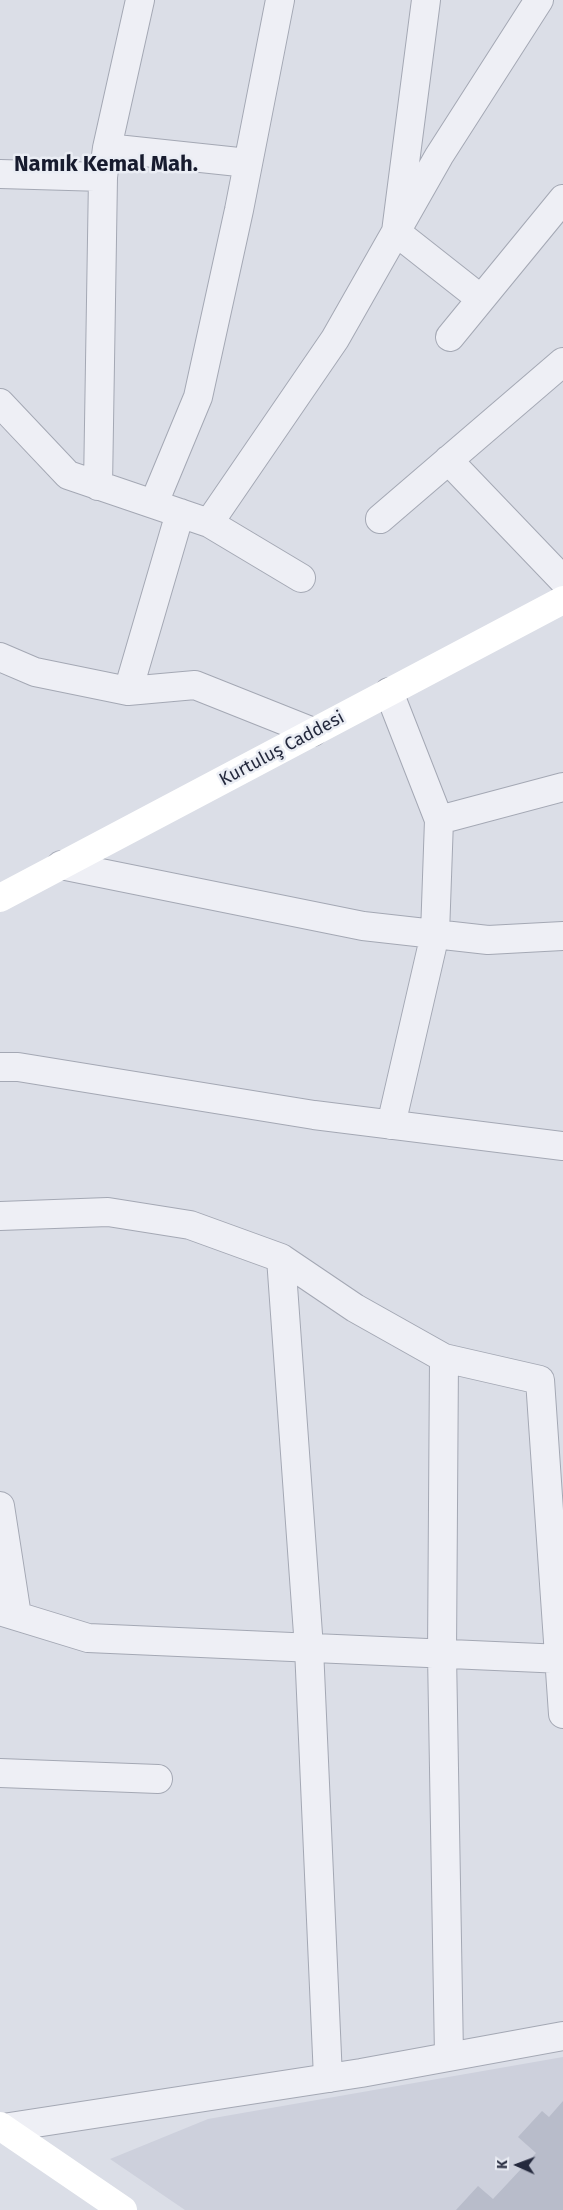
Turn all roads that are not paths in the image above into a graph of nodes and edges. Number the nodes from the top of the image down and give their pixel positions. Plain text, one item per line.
1 (140, 0) edge
2 (280, 0) edge
3 (426, 0) edge
4 (539, 0) edge
5 (107, 148) junction
6 (248, 164) junction
7 (0, 174) edge
8 (103, 177) junction
9 (563, 199) edge
10 (396, 232) junction
11 (482, 299) junction
12 (450, 337) dead end
13 (563, 362) edge
14 (0, 403) edge
15 (448, 460) junction
16 (98, 486) junction
17 (154, 504) junction
18 (180, 513) junction
19 (380, 519) dead end
20 (209, 524) junction
21 (301, 578) dead end
22 (563, 580) edge
23 (563, 600) edge
24 (0, 657) edge
25 (128, 691) junction
26 (389, 692) junction
27 (313, 732) junction
28 (563, 787) edge
29 (439, 820) junction
30 (61, 865) junction
31 (0, 898) edge
32 (435, 934) junction
33 (563, 936) edge
34 (0, 1067) edge
35 (391, 1125) junction
36 (563, 1146) edge
37 (0, 1216) edge
38 (281, 1258) junction
39 (444, 1358) junction
40 (0, 1506) edge
41 (8, 1613) edge
42 (309, 1648) junction
43 (442, 1654) junction
44 (562, 1659) edge
45 (563, 1714) edge
46 (0, 1773) edge
47 (158, 1779) dead end
48 (563, 2036) edge
49 (449, 2056) junction
50 (328, 2078) junction
51 (1, 2127) edge
52 (123, 2210) edge

1 - 5 street
2 - 6 street
3 - 10 street
4 - 10 street
5 - 6 street
5 - 8 street
6 - 17 street
7 - 8 street
8 - 16 street
9 - 11 street
10 - 11 street
10 - 20 street
11 - 12 street
13 - 15 street
14 - 16 street
15 - 19 street
15 - 22 street
16 - 17 street
17 - 18 street
18 - 20 street
18 - 25 street
20 - 21 street
23 - 26 main road, Kurtuluş Caddesi
24 - 25 street
25 - 27 street
26 - 27 main road, Kurtuluş Caddesi
26 - 29 street
27 - 30 main road, Kurtuluş Caddesi
28 - 29 street
29 - 32 street
30 - 31 main road, Kurtuluş Caddesi
30 - 32 street
32 - 33 street
32 - 35 street
34 - 35 street
35 - 36 street
37 - 38 street
38 - 39 street
38 - 42 street
39 - 43 street
39 - 44 street
40 - 41 street
41 - 42 street
42 - 43 street
42 - 50 street
43 - 44 street
43 - 49 street
44 - 45 street
46 - 47 street
48 - 49 street
49 - 50 street
50 - 51 street
51 - 52 main road

